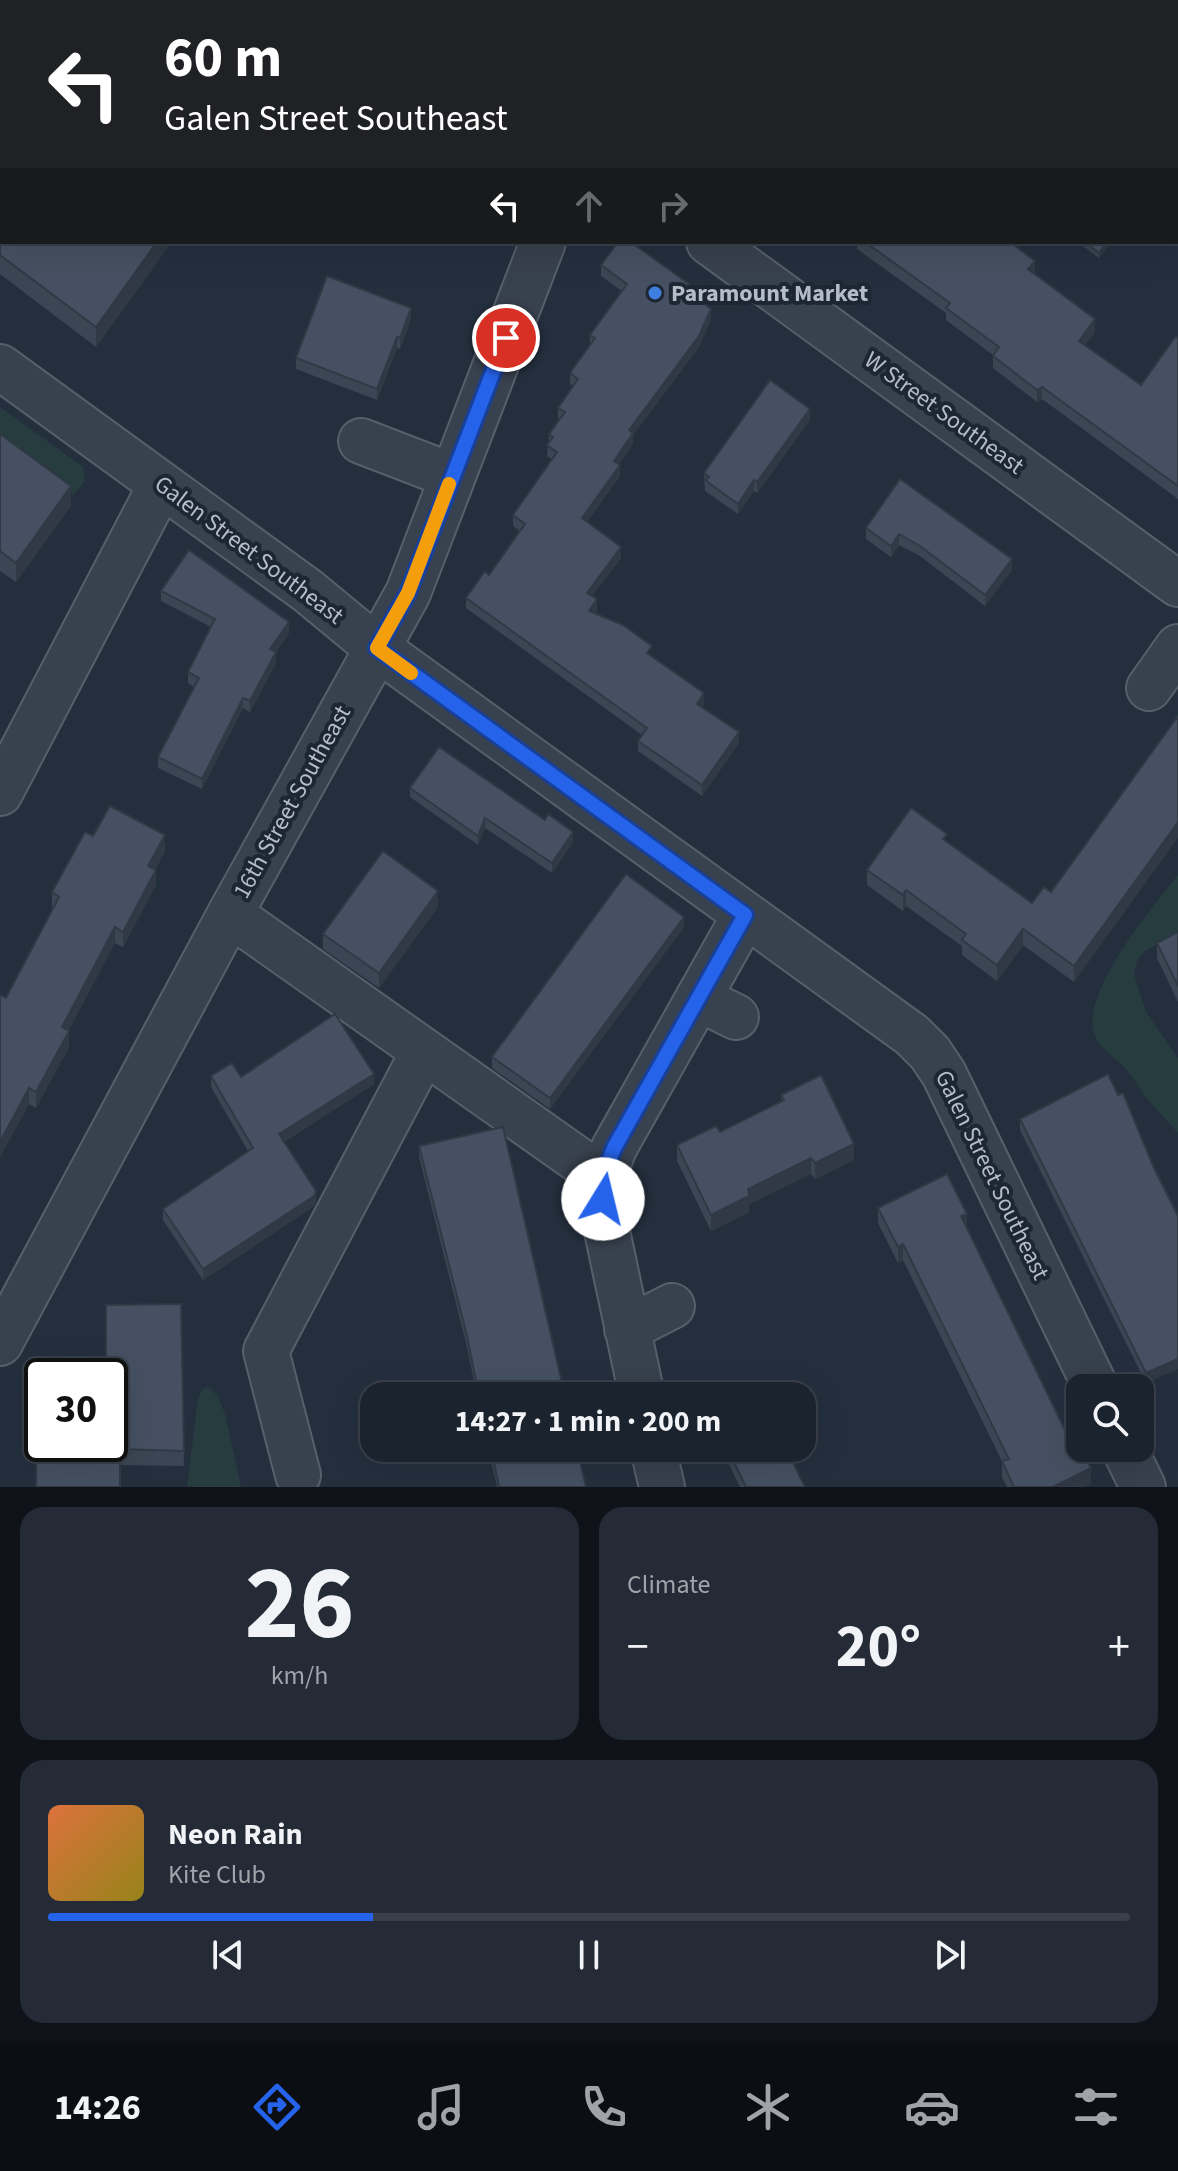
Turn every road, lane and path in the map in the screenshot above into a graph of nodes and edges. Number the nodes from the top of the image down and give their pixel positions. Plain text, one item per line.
1 (542, 244) edge
2 (712, 244) edge
3 (0, 367) edge
4 (361, 441) dead end
5 (452, 476) junction
6 (161, 485) junction
7 (1178, 584) edge
8 (1178, 647) edge
9 (377, 648) junction
10 (1149, 688) dead end
11 (0, 793) edge
12 (230, 914) junction
13 (745, 915) junction
14 (424, 1051) junction
15 (605, 1172) junction
16 (672, 1306) dead end
17 (627, 1329) junction
18 (0, 1343) edge
19 (1089, 1374) edge
20 (639, 1382) edge
21 (656, 1462) edge
22 (1131, 1462) edge
23 (298, 1475) dead end
24 (662, 1487) edge
25 (1143, 1487) edge

1 - 5 street, 16th Street Southeast
2 - 7 street, W Street Southeast
3 - 6 street, Galen Street Southeast
4 - 5 street
5 - 9 street, 16th Street Southeast
6 - 9 street, Galen Street Southeast
6 - 11 street
8 - 10 street
9 - 12 street, 16th Street Southeast
9 - 13 street, Galen Street Southeast
12 - 14 street
12 - 18 street, 16th Street Southeast
13 - 15 street
13 - 19 street, Galen Street Southeast
14 - 15 street
14 - 23 street
15 - 17 street
16 - 17 street
17 - 20 street
21 - 24 street
22 - 25 street

